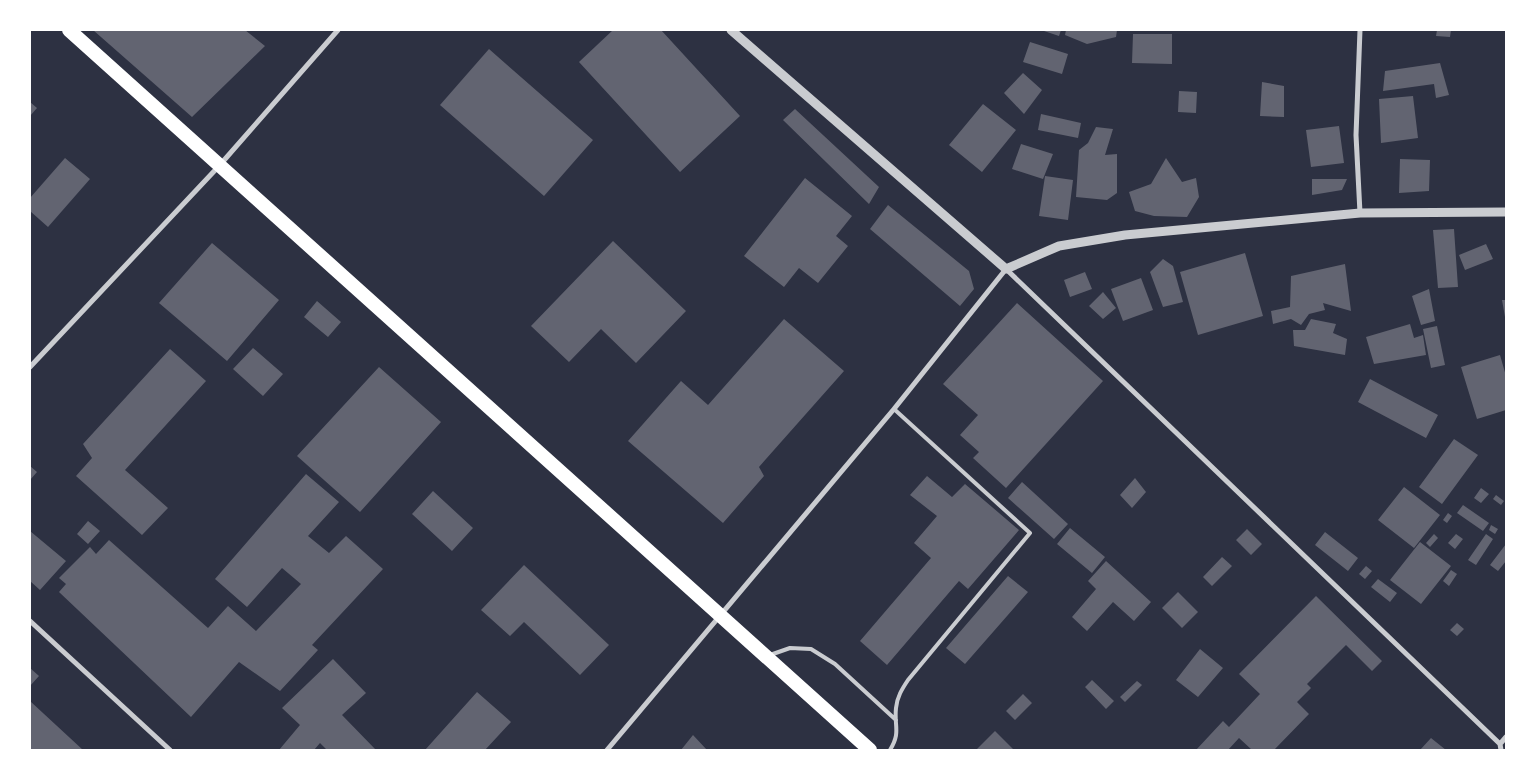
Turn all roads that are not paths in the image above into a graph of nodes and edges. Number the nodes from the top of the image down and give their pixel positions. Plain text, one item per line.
1 (69, 30) edge
2 (338, 30) edge
3 (731, 30) edge
4 (1360, 30) edge
5 (219, 166) junction
6 (1360, 212) junction
7 (1506, 212) edge
8 (1006, 269) junction
9 (30, 367) edge
10 (894, 409) junction
11 (720, 616) junction
12 (30, 621) edge
13 (765, 656) junction
14 (896, 720) junction
15 (1506, 737) edge
16 (1500, 744) junction
17 (170, 750) edge
18 (607, 750) edge
19 (870, 750) edge
20 (890, 750) edge
21 (1500, 750) edge

1 - 5 highway
2 - 5 street
3 - 8 street
4 - 6 street
5 - 9 street
5 - 11 highway
6 - 7 street
6 - 8 street
8 - 10 street
8 - 16 street
10 - 11 street
10 - 14 lane
11 - 13 highway
11 - 18 street
12 - 17 street
13 - 14 lane
13 - 19 highway
14 - 20 lane
15 - 16 street
16 - 21 street

